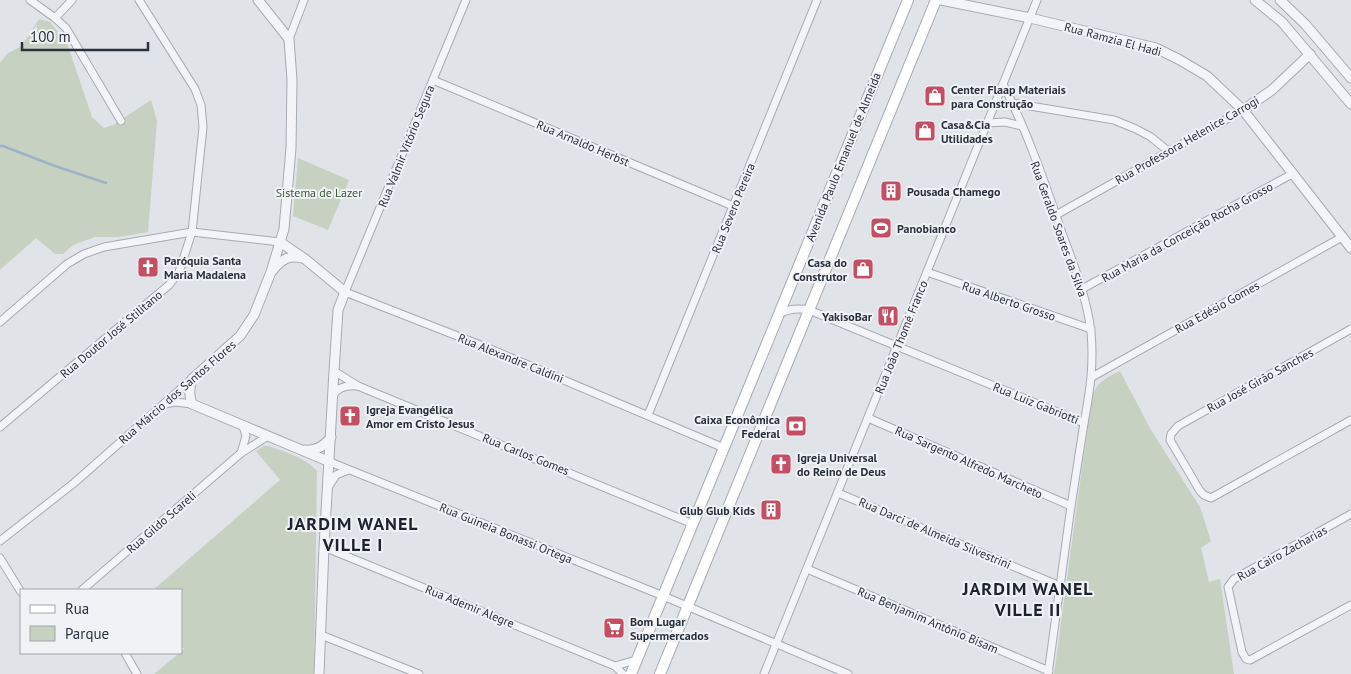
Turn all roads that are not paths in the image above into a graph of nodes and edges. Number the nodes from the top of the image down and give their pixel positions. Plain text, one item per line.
1 (30, 0) edge
2 (72, 0) edge
3 (139, 0) edge
4 (258, 0) edge
5 (304, 0) edge
6 (466, 0) edge
7 (817, 0) edge
8 (908, 0) edge
9 (936, 0) edge
10 (941, 0) edge
11 (1037, 0) edge
12 (1255, 0) edge
13 (1280, 0) edge
14 (55, 18) junction
15 (1030, 18) junction
16 (289, 39) junction
17 (1310, 54) junction
18 (1351, 78) edge
19 (433, 80) junction
20 (1003, 84) junction
21 (1012, 103) junction
22 (1351, 104) edge
23 (1243, 110) junction
24 (121, 121) dead end
25 (987, 123) junction
26 (1022, 126) junction
27 (1168, 151) junction
28 (1292, 174) junction
29 (733, 206) junction
30 (1056, 215) junction
31 (192, 232) junction
32 (1342, 237) junction
33 (280, 242) junction
34 (1351, 248) edge
35 (305, 259) junction
36 (271, 272) junction
37 (927, 272) junction
38 (1082, 289) junction
39 (345, 292) junction
40 (808, 310) junction
41 (778, 315) junction
42 (0, 322) edge
43 (1091, 329) junction
44 (1351, 329) edge
45 (897, 347) junction
46 (334, 371) junction
47 (1092, 377) junction
48 (192, 379) junction
49 (358, 386) junction
50 (332, 398) junction
51 (162, 404) junction
52 (192, 404) junction
53 (648, 415) junction
54 (868, 418) junction
55 (1351, 420) edge
56 (1084, 423) junction
57 (243, 426) junction
58 (0, 427) edge
59 (268, 436) junction
60 (331, 438) junction
61 (724, 448) junction
62 (302, 450) junction
63 (241, 453) junction
64 (330, 462) junction
65 (349, 470) junction
66 (328, 488) junction
67 (838, 493) junction
68 (1070, 506) junction
69 (1351, 514) edge
70 (692, 524) junction
71 (0, 542) edge
72 (324, 547) junction
73 (1, 563) edge
74 (807, 569) junction
75 (1060, 586) junction
76 (83, 589) edge
77 (20, 591) edge
78 (663, 596) junction
79 (1351, 605) edge
80 (688, 606) junction
81 (321, 635) junction
82 (777, 644) junction
83 (126, 654) edge
84 (636, 660) junction
85 (615, 666) junction
86 (1048, 672) edge
87 (137, 674) edge
88 (319, 674) edge
89 (419, 674) edge
90 (623, 674) edge
91 (631, 674) edge
92 (660, 674) edge
93 (764, 674) edge
94 (848, 674) edge

1 - 14 street
2 - 14 street
3 - 31 street, Rua Doutor José Stilitano
4 - 16 street
5 - 16 street
6 - 19 street, Rua Valmir Vitório Segura
7 - 29 street, Rua Severo Pereira
8 - 41 main road, Avenida Paulo Emanuel de Almeida
9 - 40 main road, Avenida Paulo Emanuel de Almeida
10 - 15 street, Rua Ramzia El Hadi
11 - 15 street, Rua João Thomé Franco
12 - 17 street
13 - 18 street
14 - 24 street
15 - 20 street, Rua João Thomé Franco
15 - 23 street, Rua Ramzia El Hadi
16 - 33 street, Rua Márcio dos Santos Flores
17 - 22 street
17 - 23 street, Rua Professora Helenice Carrogi
19 - 29 street, Rua Arnaldo Herbst
19 - 39 street, Rua Valmir Vitório Segura
20 - 21 street, Rua Geraldo Soares da Silva
20 - 25 street, Rua João Thomé Franco
21 - 26 street, Rua Geraldo Soares da Silva
21 - 27 street
23 - 27 street, Rua Professora Helenice Carrogi
23 - 28 street, Rua Ramzia El Hadi
25 - 26 street
25 - 37 street, Rua João Thomé Franco
26 - 30 street, Rua Geraldo Soares da Silva
27 - 30 street, Rua Professora Helenice Carrogi
28 - 32 street, Rua Ramzia El Hadi
28 - 38 street, Rua Maria da Conceição Rocha Grosso
29 - 53 street, Rua Severo Pereira
30 - 38 street, Rua Geraldo Soares da Silva
31 - 33 street, Rua Alexandre Caldini
31 - 42 street, Rua Alexandre Caldini
31 - 58 street, Rua Doutor José Stilitano
32 - 34 street, Rua Ramzia El Hadi
32 - 47 street, Rua Edésio Gomes
33 - 35 street, Rua Alexandre Caldini
33 - 36 street, Rua Márcio dos Santos Flores
35 - 36 street
35 - 39 street, Rua Alexandre Caldini
36 - 48 street, Rua Márcio dos Santos Flores
37 - 43 street, Rua Alberto Grosso
37 - 45 street, Rua João Thomé Franco
38 - 43 street, Rua Geraldo Soares da Silva
39 - 46 street
39 - 53 street, Rua Alexandre Caldini
40 - 41 street
40 - 45 street, Rua Luiz Gabriotti
40 - 80 main road, Avenida Paulo Emanuel de Almeida
41 - 61 main road, Avenida Paulo Emanuel de Almeida
43 - 47 street, Rua Geraldo Soares da Silva
44 - 55 street, Rua José Girão Sanches
45 - 54 street, Rua João Thomé Franco
45 - 56 street, Rua Luiz Gabriotti
46 - 49 street, Rua Carlos Gomes
46 - 50 street
47 - 56 street, Rua Geraldo Soares da Silva
48 - 51 street, Rua Márcio dos Santos Flores
48 - 52 street
49 - 50 street
49 - 70 street, Rua Carlos Gomes
50 - 60 street
51 - 52 street, Rua Guineia Bonassi Ortega
51 - 71 street, Rua Márcio dos Santos Flores
52 - 57 street, Rua Guineia Bonassi Ortega
53 - 61 street, Rua Alexandre Caldini
54 - 67 street, Rua João Thomé Franco
54 - 68 street, Rua Sargento Alfredo Marcheto
56 - 68 street, Rua Luiz Gabriotti
57 - 59 street, Rua Guineia Bonassi Ortega
57 - 63 street
59 - 62 street, Rua Guineia Bonassi Ortega
59 - 63 street, Rua Gildo Scareli
60 - 62 street
60 - 64 street
61 - 70 main road, Avenida Paulo Emanuel de Almeida
62 - 64 street, Rua Guineia Bonassi Ortega
63 - 76 street, Rua Gildo Scareli
64 - 65 street, Rua Guineia Bonassi Ortega
64 - 66 street
65 - 66 street
65 - 78 street, Rua Guineia Bonassi Ortega
66 - 72 street
67 - 74 street, Rua João Thomé Franco
67 - 75 street, Rua Darci de Almeida Silvestrini
68 - 75 street, Rua Luiz Gabriotti
69 - 79 street, Rua Cairo Zacharias
70 - 78 main road, Avenida Paulo Emanuel de Almeida
72 - 81 street
72 - 85 street, Rua Ademir Alegre
73 - 77 street
74 - 82 street, Rua João Thomé Franco
74 - 86 street, Rua Benjamim Antônio Bisam
75 - 86 street, Rua Luiz Gabriotti
78 - 80 street
78 - 84 main road, Avenida Paulo Emanuel de Almeida
80 - 82 street
80 - 92 main road, Avenida Paulo Emanuel de Almeida
81 - 88 street
81 - 89 street
82 - 93 street, Rua João Thomé Franco
82 - 94 street
83 - 87 street
84 - 85 street
84 - 91 main road, Avenida Paulo Emanuel de Almeida
85 - 90 street, Rua Ademir Alegre

